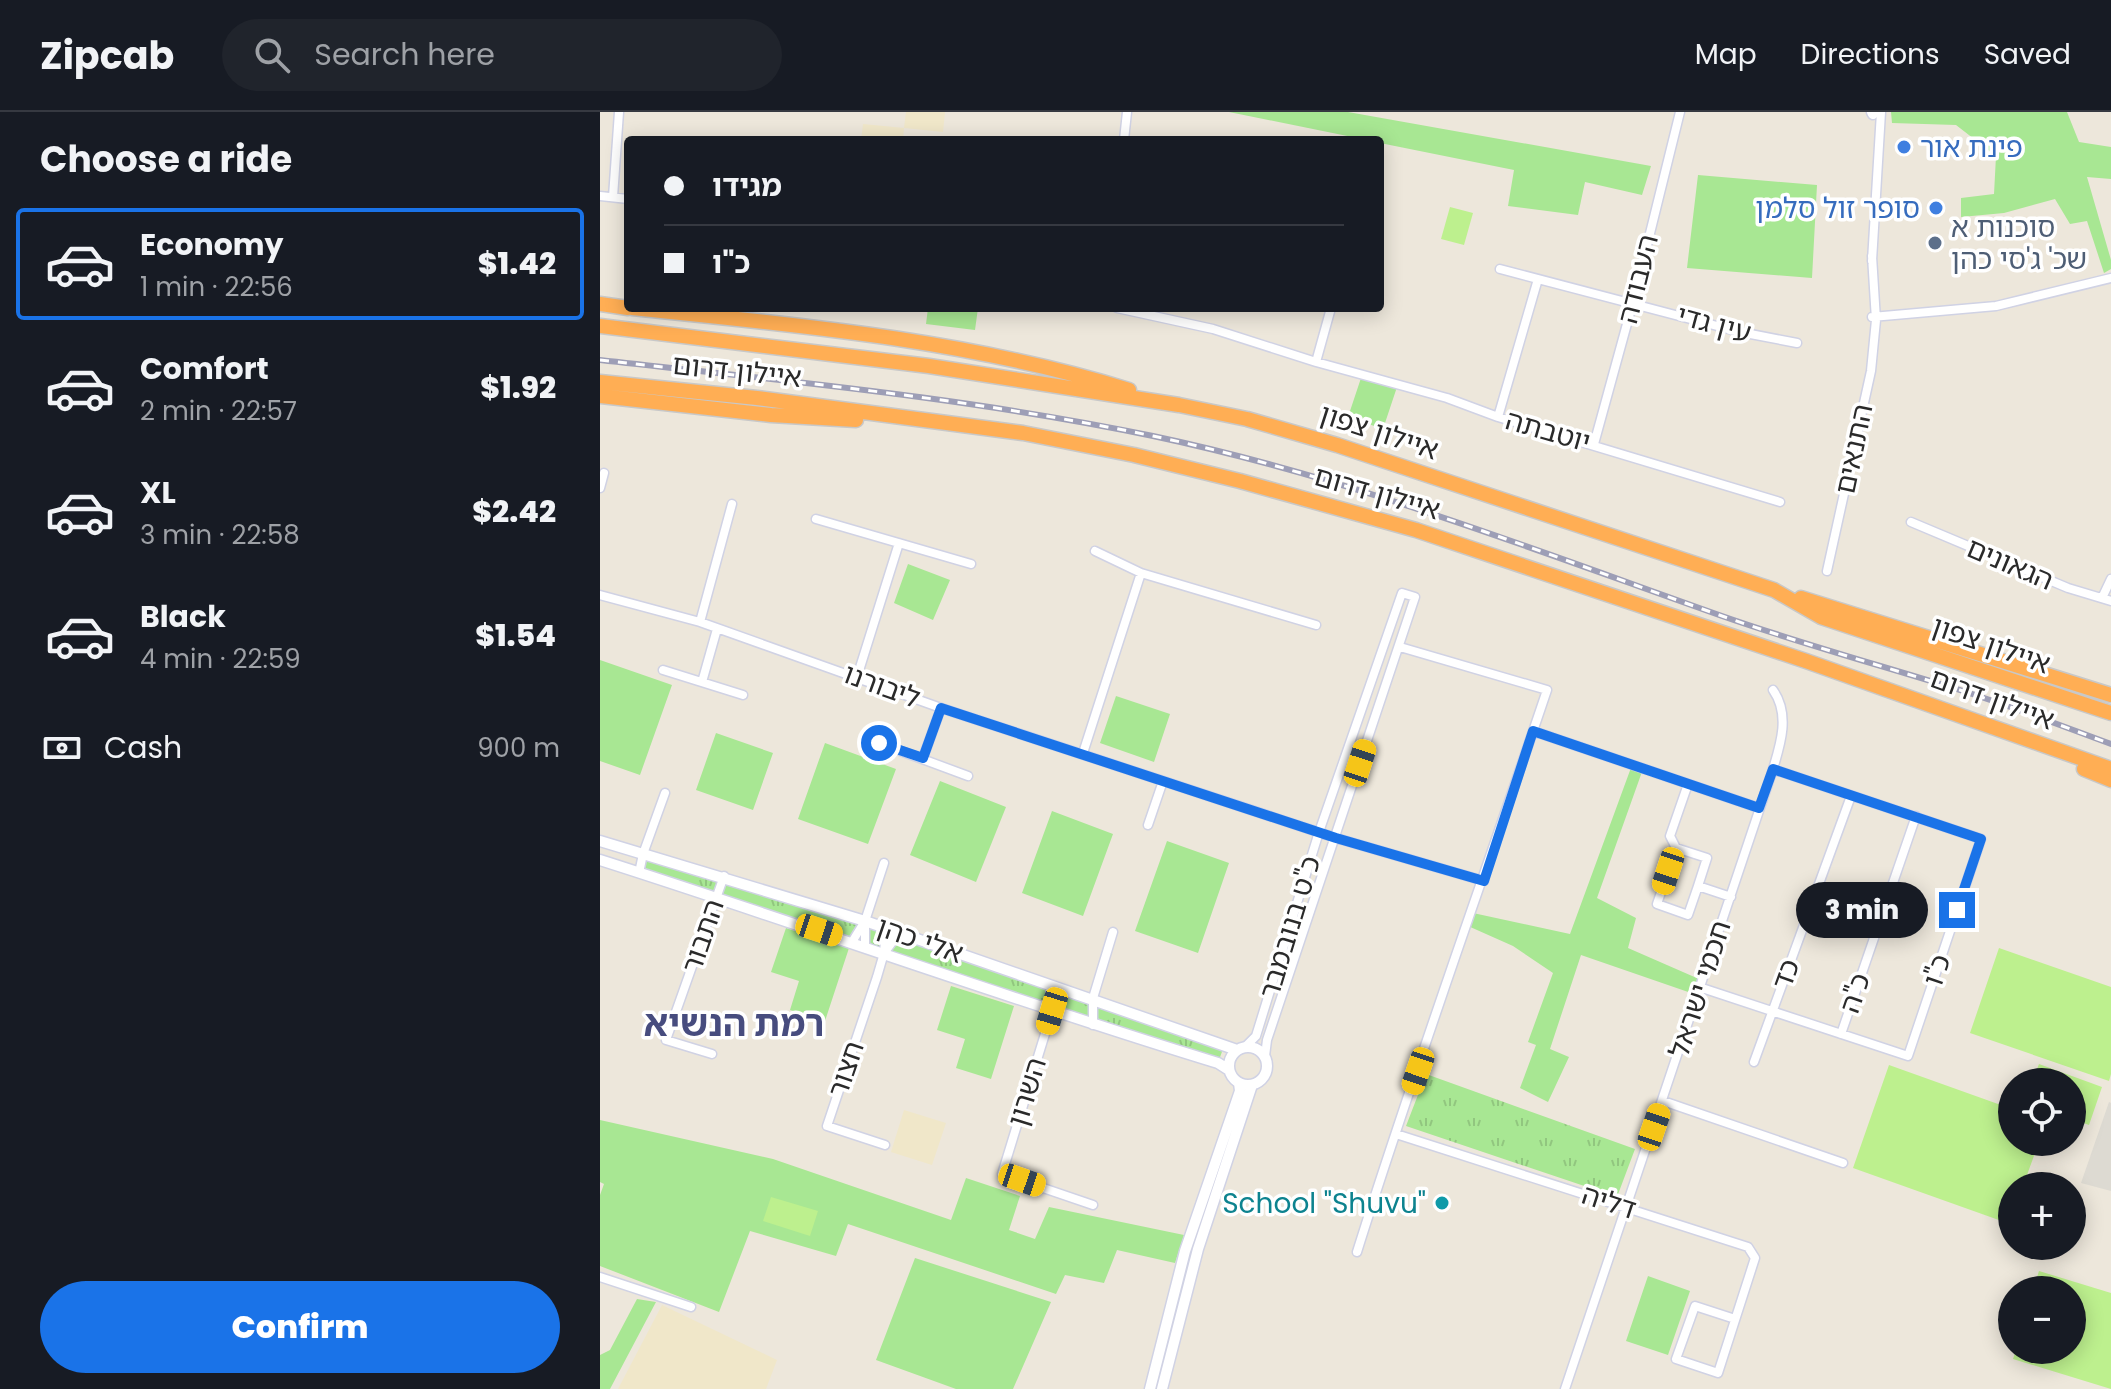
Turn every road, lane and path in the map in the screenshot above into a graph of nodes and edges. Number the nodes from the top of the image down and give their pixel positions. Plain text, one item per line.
1 (619, 112) edge
2 (1127, 112) edge
3 (1680, 112) edge
4 (1875, 113) edge
5 (1124, 136) edge
6 (600, 196) edge
7 (613, 197) junction
8 (624, 198) edge
9 (1500, 269) dead end
10 (2111, 278) edge
11 (1538, 279) junction
12 (1633, 302) junction
13 (600, 304) edge
14 (624, 307) edge
15 (668, 312) edge
16 (1135, 312) edge
17 (1330, 312) edge
18 (1874, 320) junction
19 (600, 326) edge
20 (1797, 343) dead end
21 (1316, 362) junction
22 (600, 382) edge
23 (600, 396) edge
24 (1179, 405) junction
25 (1498, 417) junction
26 (968, 426) junction
27 (1594, 444) junction
28 (604, 473) dead end
29 (600, 488) edge
30 (1780, 502) dead end
31 (732, 504) dead end
32 (816, 519) dead end
33 (1911, 522) dead end
34 (899, 543) junction
35 (1095, 551) dead end
36 (971, 564) dead end
37 (1827, 571) dead end
38 (1141, 573) junction
39 (2111, 579) edge
40 (1774, 590) junction
41 (600, 595) edge
42 (2106, 600) edge
43 (700, 622) junction
44 (1316, 625) dead end
45 (717, 629) junction
46 (1400, 647) junction
47 (663, 670) dead end
48 (857, 677) junction
49 (702, 682) junction
50 (1773, 690) dead end
51 (743, 695) dead end
52 (1902, 695) junction
53 (2111, 695) edge
54 (941, 708) junction
55 (2111, 713) edge
56 (1533, 731) junction
57 (879, 743) dead end
58 (1083, 753) junction
59 (923, 758) junction
60 (1773, 769) junction
61 (2111, 769) edge
62 (968, 776) dead end
63 (2111, 780) edge
64 (1163, 781) junction
65 (1688, 784) junction
66 (665, 793) dead end
67 (1851, 796) junction
68 (1759, 808) junction
69 (1916, 816) junction
70 (1148, 825) dead end
71 (1319, 832) junction
72 (1336, 838) junction
73 (600, 841) edge
74 (1676, 848) junction
75 (643, 854) junction
76 (600, 860) edge
77 (884, 863) dead end
78 (639, 873) junction
79 (724, 876) junction
80 (1484, 881) junction
81 (1698, 886) junction
82 (716, 897) junction
83 (1731, 897) junction
84 (865, 921) junction
85 (886, 928) junction
86 (1113, 932) dead end
87 (899, 933) junction
88 (852, 942) junction
89 (865, 946) junction
90 (884, 953) junction
91 (1050, 985) junction
92 (1702, 988) junction
93 (1064, 990) junction
94 (1093, 998) junction
95 (1773, 1010) junction
96 (1052, 1011) junction
97 (1078, 1020) junction
98 (1093, 1025) junction
99 (1841, 1034) junction
100 (1241, 1048) junction
101 (712, 1054) dead end
102 (1265, 1056) junction
103 (1754, 1062) dead end
104 (1229, 1070) junction
105 (1239, 1083) junction
106 (1252, 1085) junction
107 (1663, 1101) junction
108 (1396, 1134) junction
109 (885, 1145) dead end
110 (1843, 1163) dead end
111 (1093, 1205) dead end
112 (1626, 1207) junction
113 (1357, 1252) dead end
114 (600, 1277) edge
115 (691, 1307) dead end
116 (1735, 1319) junction
117 (1150, 1389) edge
118 (1162, 1389) edge
119 (1565, 1389) edge

1 - 7 street
2 - 5 street
3 - 12 street, העבודה
4 - 18 street, התנאים
6 - 7 street
7 - 8 street
9 - 11 street, עין גדי
10 - 18 street
11 - 12 street, עין גדי
11 - 25 street
12 - 20 street, עין גדי
12 - 27 street, העבודה
13 - 14 highway
15 - 24 highway
16 - 21 street, יוטבתה
17 - 21 street
18 - 37 street, התנאים
19 - 24 highway, איילון צפון
21 - 25 street, יוטבתה
22 - 26 highway, איילון דרום
23 - 26 highway
24 - 40 highway, איילון צפון
25 - 27 street, יוטבתה
26 - 52 highway, איילון דרום
27 - 30 street, יוטבתה
28 - 29 street
31 - 43 street
32 - 34 street
33 - 42 street, הגאונים
34 - 36 street
34 - 48 street
35 - 38 street
38 - 44 street
38 - 58 street
39 - 42 street
40 - 53 highway
40 - 55 highway, איילון צפון
41 - 43 street, ליבורנו
43 - 45 street, ליבורנו
45 - 48 street, ליבורנו
45 - 49 street
46 - 56 street
46 - 71 street, כ"ט בנובמבר
46 - 72 street, כ"ט בנובמבר
47 - 49 street
48 - 54 street, ליבורנו
49 - 51 street
50 - 60 street, חכמי ישראל
52 - 61 highway, איילון דרום
52 - 63 highway
54 - 58 street, ליבורנו
54 - 59 street
56 - 65 street
56 - 80 street
57 - 59 street
58 - 64 street, ליבורנו
59 - 62 street
60 - 67 street
60 - 68 street, חכמי ישראל
64 - 70 street
64 - 71 street, ליבורנו
65 - 68 street
65 - 74 street
66 - 75 street
67 - 69 street
67 - 95 street, כד
68 - 83 street, חכמי ישראל
69 - 99 street, כ"ה
69 - 99 street, כ"ו
71 - 72 street, ליבורנו
71 - 100 street, כ"ט בנובמבר
72 - 80 street, ליבורנו
72 - 102 street, כ"ט בנובמבר
73 - 75 street, אלי כהן
74 - 81 street
74 - 81 street
75 - 78 street
75 - 79 street, אלי כהן
76 - 78 street, אלי כהן
77 - 84 street
78 - 82 street, אלי כהן
79 - 82 street, התבור
79 - 84 street, אלי כהן
80 - 108 street
81 - 83 street
82 - 88 street, אלי כהן
82 - 101 street, התבור
83 - 92 street, חכמי ישראל
84 - 85 street, אלי כהן
84 - 88 street
84 - 89 street
85 - 87 street, אלי כהן
85 - 90 street, חצור
86 - 94 street
87 - 90 street, חצור
87 - 91 street, אלי כהן
88 - 89 street, אלי כהן
89 - 90 street, אלי כהן
90 - 96 street, אלי כהן
90 - 109 street, חצור
91 - 93 street, אלי כהן
91 - 96 street, השרון
92 - 95 street
92 - 107 street, חכמי ישראל
93 - 94 street, אלי כהן
93 - 96 street, השרון
94 - 97 street
94 - 98 street
94 - 100 street, אלי כהן
95 - 99 street
95 - 103 street, כד
96 - 97 street, אלי כהן
96 - 111 street, השרון
97 - 98 street, אלי כהן
98 - 104 street, אלי כהן
100 - 102 street
100 - 104 street
102 - 106 street
104 - 105 street
105 - 106 street
105 - 117 street
106 - 118 street
107 - 110 street
107 - 112 street, חכמי ישראל
108 - 112 street, דליה
108 - 113 street
112 - 116 street, דליה
112 - 119 street, חכמי ישראל
114 - 115 street
116 - 116 street, דליה

